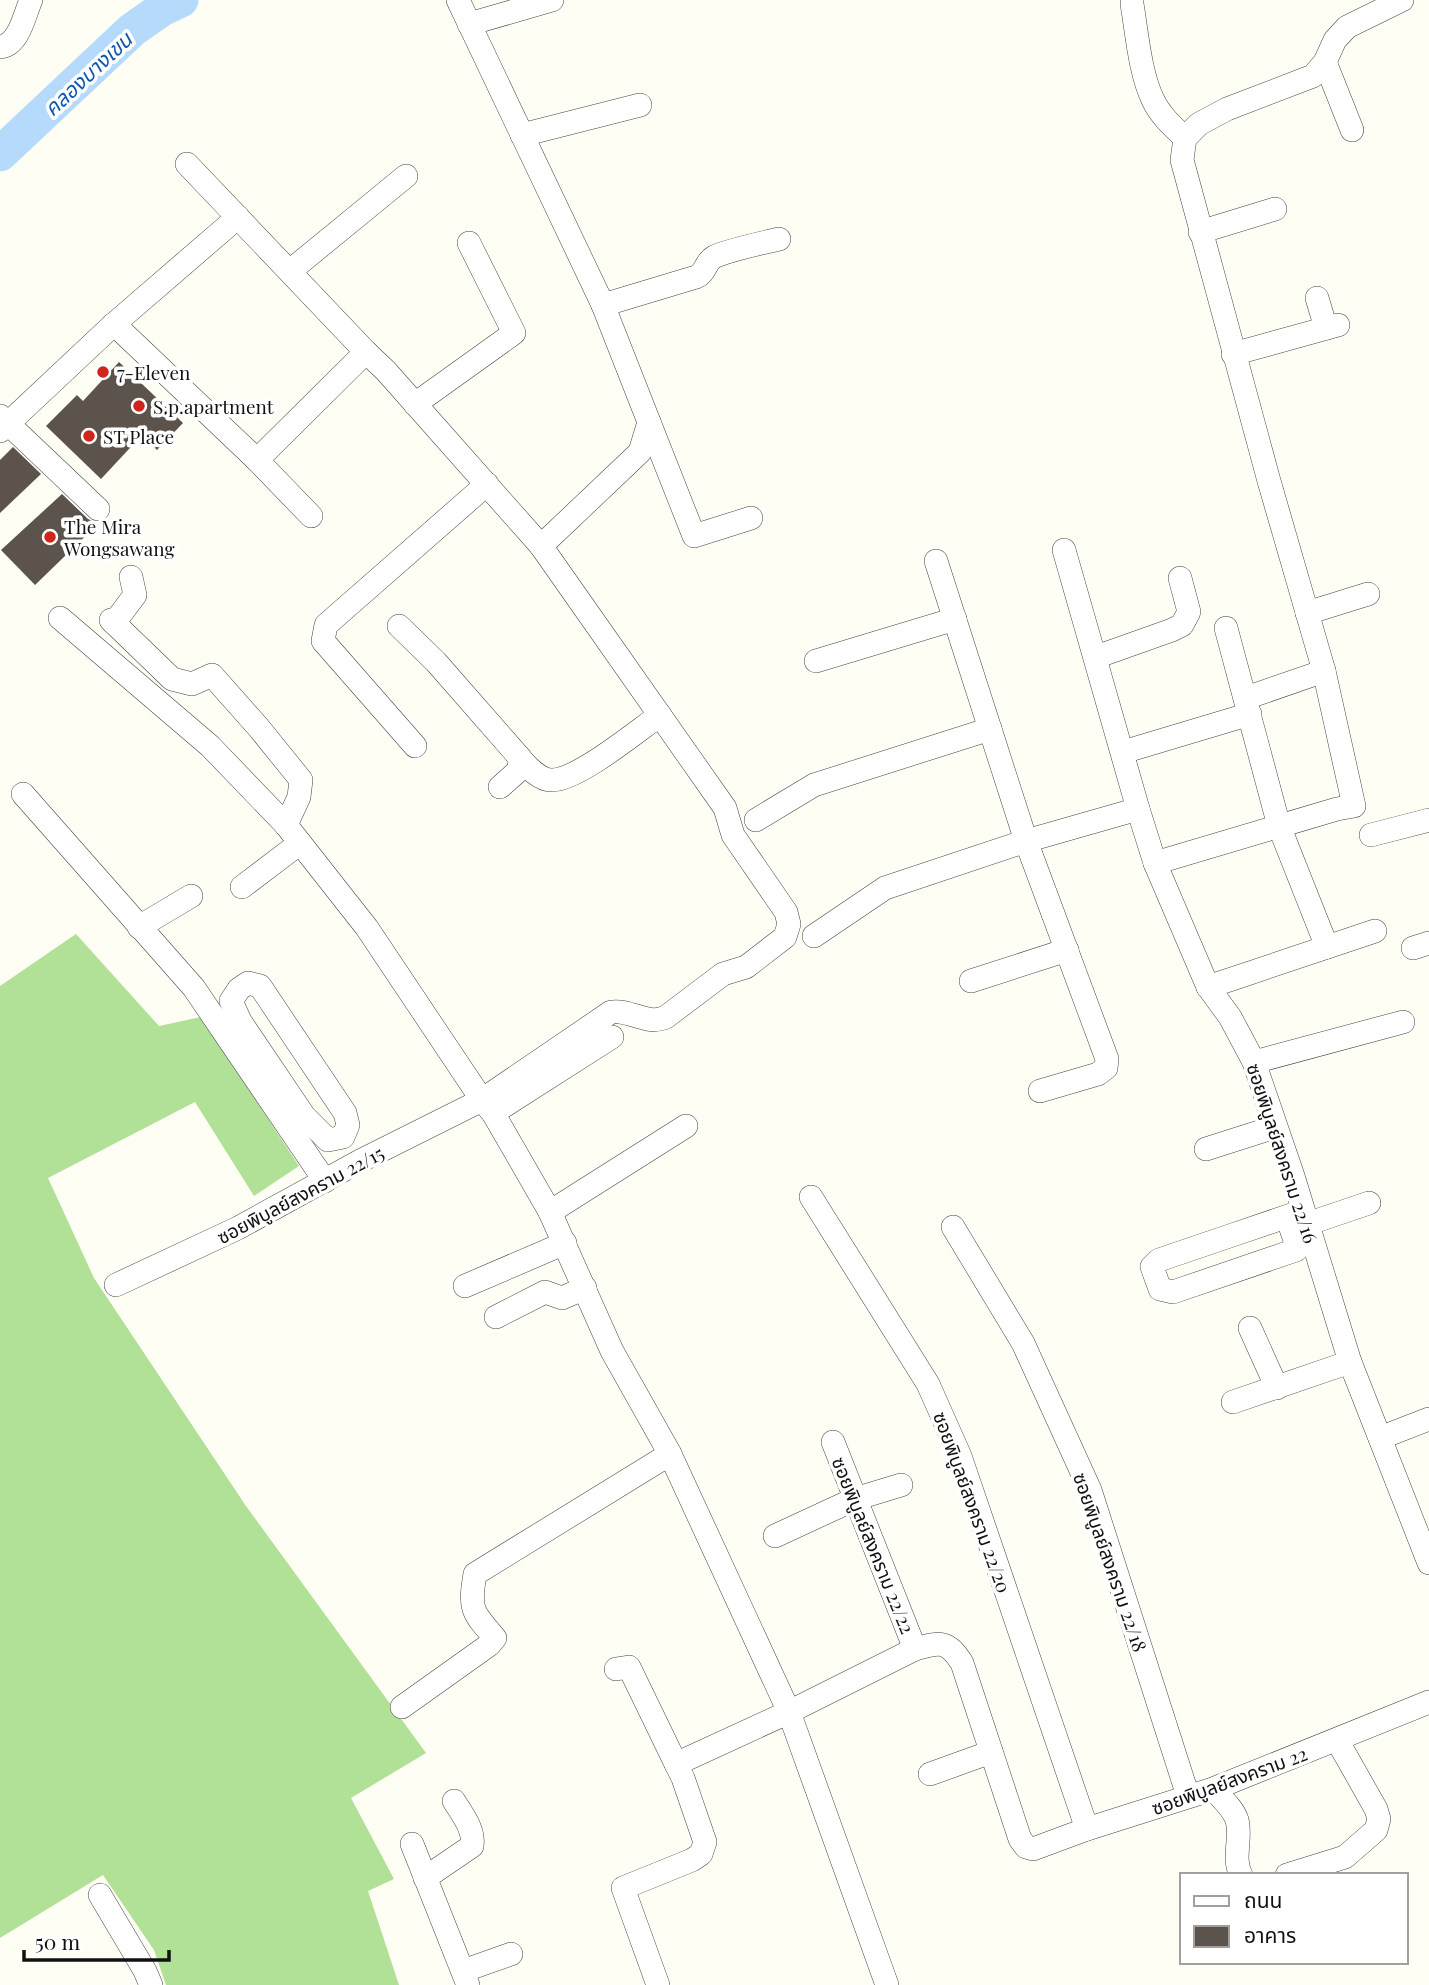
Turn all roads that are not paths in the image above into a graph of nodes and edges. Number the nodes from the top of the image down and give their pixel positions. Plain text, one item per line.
1 (31, 0) edge
2 (458, 0) edge
3 (552, 0) edge
4 (1402, 0) edge
5 (1132, 4) dead end
6 (470, 24) junction
7 (0, 47) edge
8 (1325, 62) junction
9 (640, 105) dead end
10 (1352, 130) dead end
11 (522, 135) junction
12 (1185, 138) junction
13 (187, 164) dead end
14 (406, 176) dead end
15 (1275, 209) dead end
16 (238, 217) junction
17 (1200, 232) junction
18 (779, 239) dead end
19 (469, 243) dead end
20 (290, 271) junction
21 (1317, 298) dead end
22 (603, 305) junction
23 (114, 324) junction
24 (366, 352) junction
25 (1233, 354) junction
26 (415, 404) junction
27 (649, 422) junction
28 (3, 423) edge
29 (257, 460) junction
30 (487, 484) junction
31 (98, 509) dead end
32 (311, 516) dead end
33 (751, 518) dead end
34 (541, 546) junction
35 (1065, 550) dead end
36 (936, 561) dead end
37 (131, 577) dead end
38 (1181, 578) dead end
39 (1368, 594) dead end
40 (1307, 613) junction
41 (60, 618) dead end
42 (955, 619) junction
43 (398, 626) dead end
44 (1226, 628) dead end
45 (1096, 657) junction
46 (816, 661) dead end
47 (1324, 671) junction
48 (1248, 706) junction
49 (660, 715) junction
50 (990, 729) junction
51 (415, 746) dead end
52 (1123, 752) junction
53 (517, 755) junction
54 (500, 787) dead end
55 (23, 794) dead end
56 (1138, 809) junction
57 (756, 820) dead end
58 (1429, 820) edge
59 (1279, 826) junction
60 (293, 834) junction
61 (1371, 835) dead end
62 (1026, 841) junction
63 (1155, 863) junction
64 (242, 887) dead end
65 (191, 896) dead end
66 (139, 927) junction
67 (1375, 931) dead end
68 (814, 936) dead end
69 (1327, 947) junction
70 (1067, 950) junction
71 (971, 981) dead end
72 (1208, 987) junction
73 (1403, 1022) dead end
74 (612, 1037) dead end
75 (1254, 1062) junction
76 (1040, 1091) dead end
77 (488, 1106) junction
78 (686, 1126) dead end
79 (1275, 1127) junction
80 (343, 1136) junction
81 (1206, 1149) dead end
82 (360, 1161) junction
83 (325, 1181) junction
84 (811, 1197) dead end
85 (1369, 1203) dead end
86 (550, 1212) junction
87 (1299, 1217) junction
88 (953, 1227) dead end
89 (1220, 1239) junction
90 (565, 1243) junction
91 (1231, 1272) junction
92 (116, 1285) dead end
93 (465, 1286) dead end
94 (584, 1288) junction
95 (496, 1317) dead end
96 (1250, 1328) dead end
97 (1350, 1362) junction
98 (1277, 1388) junction
99 (1233, 1402) dead end
100 (1429, 1419) edge
101 (1380, 1438) junction
102 (833, 1442) dead end
103 (670, 1454) junction
104 (901, 1485) dead end
105 (855, 1499) junction
106 (775, 1536) dead end
107 (1429, 1563) edge
108 (915, 1649) junction
109 (616, 1669) dead end
110 (1429, 1702) edge
111 (402, 1707) dead end
112 (789, 1712) junction
113 (1337, 1740) junction
114 (991, 1752) junction
115 (676, 1764) junction
116 (930, 1774) dead end
117 (1213, 1789) junction
118 (1188, 1796) junction
119 (454, 1801) dead end
120 (1087, 1829) junction
121 (412, 1844) dead end
122 (1240, 1873) edge
123 (1293, 1873) edge
124 (425, 1878) junction
125 (100, 1895) dead end
126 (511, 1954) dead end
127 (466, 1978) edge
128 (151, 1985) edge
129 (658, 1985) edge
130 (887, 1985) edge

1 - 7 street
2 - 6 street
3 - 6 street
4 - 8 street
5 - 12 street
6 - 11 street
8 - 10 street
8 - 12 street
9 - 11 street
11 - 22 street
12 - 17 street
13 - 16 street
14 - 20 street
15 - 17 street
16 - 20 street
16 - 23 street
17 - 25 street
18 - 22 street
19 - 26 street
20 - 24 street
21 - 25 street
22 - 27 street
23 - 28 street
23 - 29 street
24 - 26 street
24 - 29 street
25 - 40 street
26 - 30 street
27 - 33 street
27 - 34 street
28 - 31 street
29 - 32 street
30 - 34 street
30 - 51 street
34 - 49 street
35 - 45 street, ซอยพิบูลย์สงคราม 22/16
36 - 42 street
37 - 60 street
38 - 45 street
39 - 40 street
40 - 47 street
41 - 60 street
42 - 46 street
42 - 50 street
43 - 53 street
44 - 48 street
45 - 52 street, ซอยพิบูลย์สงคราม 22/16
47 - 48 street
47 - 59 street
48 - 52 street
48 - 59 street
49 - 53 street
49 - 77 street
50 - 57 street
50 - 62 street
52 - 56 street, ซอยพิบูลย์สงคราม 22/16
53 - 54 street
55 - 66 street
56 - 62 street
56 - 63 street, ซอยพิบูลย์สงคราม 22/16
58 - 61 street
59 - 63 street
59 - 69 street
60 - 64 street
60 - 77 street
62 - 68 street
62 - 70 street
63 - 72 street, ซอยพิบูลย์สงคราม 22/16
65 - 66 street
66 - 83 street
67 - 69 street
69 - 72 street
70 - 71 street
70 - 76 street
72 - 75 street, ซอยพิบูลย์สงคราม 22/16
73 - 75 street
74 - 77 street
75 - 79 street, ซอยพิบูลย์สงคราม 22/16
77 - 82 street, ซอยพิบูลย์สงคราม 22/15
77 - 86 street
78 - 86 street
79 - 81 street
79 - 87 street, ซอยพิบูลย์สงคราม 22/16
80 - 80 street
80 - 82 street
82 - 83 street, ซอยพิบูลย์สงคราม 22/15
83 - 92 street, ซอยพิบูลย์สงคราม 22/15
84 - 120 street, ซอยพิบูลย์สงคราม 22/20
85 - 87 street
86 - 90 street
87 - 89 street
87 - 91 street
87 - 97 street, ซอยพิบูลย์สงคราม 22/16
88 - 118 street, ซอยพิบูลย์สงคราม 22/18
89 - 91 street
89 - 91 street
90 - 93 street
90 - 94 street
94 - 95 street
94 - 103 street
96 - 98 street
97 - 98 street
97 - 101 street, ซอยพิบูลย์สงคราม 22/16
98 - 99 street
100 - 101 street
101 - 107 street, ซอยพิบูลย์สงคราม 22/16
102 - 105 street, ซอยพิบูลย์สงคราม 22/22
103 - 111 street
103 - 112 street
104 - 105 street
105 - 106 street
105 - 108 street, ซอยพิบูลย์สงคราม 22/22
108 - 112 street
108 - 114 street
109 - 115 street
110 - 113 street, ซอยพิบูลย์สงคราม 22
112 - 115 street
112 - 130 street
113 - 117 street, ซอยพิบูลย์สงคราม 22
113 - 123 street
114 - 116 street
114 - 120 street, ซอยพิบูลย์สงคราม 22
115 - 129 street
117 - 118 street, ซอยพิบูลย์สงคราม 22
117 - 122 street
118 - 120 street, ซอยพิบูลย์สงคราม 22
119 - 124 street
121 - 124 street
124 - 127 street
125 - 128 street
126 - 127 street

